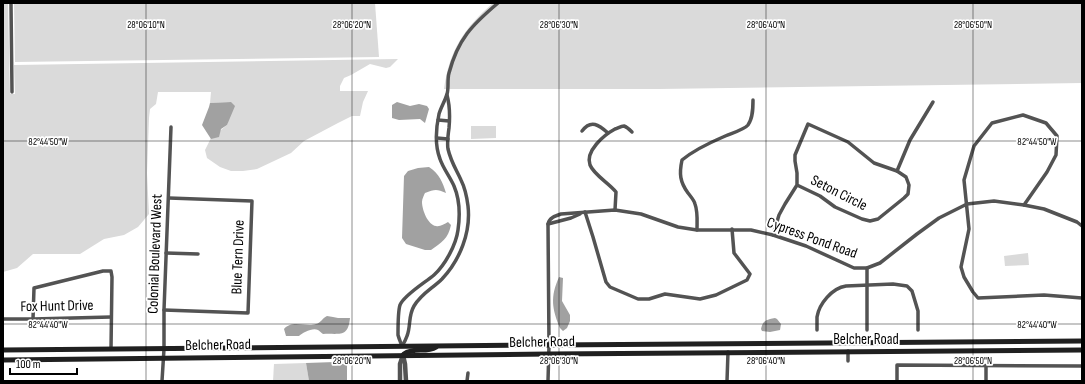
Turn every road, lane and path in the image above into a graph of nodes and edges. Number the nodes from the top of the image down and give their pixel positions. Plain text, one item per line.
1 (11, 3) edge
2 (498, 3) edge
3 (12, 92) dead end
4 (447, 94) junction
5 (753, 100) dead end
6 (933, 102) dead end
7 (438, 120) junction
8 (449, 121) junction
9 (171, 127) dead end
10 (582, 131) dead end
11 (632, 132) dead end
12 (608, 133) junction
13 (437, 138) junction
14 (448, 139) junction
15 (896, 171) junction
16 (797, 185) junction
17 (168, 198) junction
18 (967, 204) junction
19 (1024, 204) junction
20 (615, 210) junction
21 (585, 212) junction
22 (548, 223) junction
23 (1082, 226) edge
24 (732, 229) junction
25 (697, 230) junction
26 (773, 235) junction
27 (166, 253) junction
28 (198, 254) dead end
29 (867, 268) junction
30 (867, 285) junction
31 (1082, 298) edge
32 (164, 310) junction
33 (112, 317) junction
34 (3, 318) edge
35 (33, 319) junction
36 (817, 330) dead end
37 (867, 330) dead end
38 (918, 330) dead end
39 (1082, 341) edge
40 (549, 345) junction
41 (402, 346) junction
42 (438, 346) junction
43 (111, 349) junction
44 (164, 349) junction
45 (3, 350) edge
46 (1082, 350) edge
47 (848, 351) junction
48 (728, 352) junction
49 (549, 354) junction
50 (367, 355) junction
51 (403, 355) junction
52 (164, 357) junction
53 (3, 360) edge
54 (848, 361) dead end
55 (986, 366) junction
56 (1082, 366) edge
57 (468, 373) dead end
58 (162, 381) edge
59 (400, 381) edge
60 (406, 381) edge
61 (467, 381) edge
62 (548, 381) edge
63 (727, 381) edge
64 (897, 381) edge
65 (986, 381) edge

1 - 3 street
2 - 4 street
4 - 7 street
4 - 8 street
5 - 25 street
6 - 15 street
7 - 8 street
7 - 13 street
8 - 14 street
9 - 17 street, Colonial Boulevard West
10 - 12 street
11 - 12 street
12 - 20 street
13 - 14 street
13 - 41 street
14 - 41 street
15 - 16 street, Seton Circle
15 - 16 street, Seton Circle
16 - 26 street
17 - 27 street, Colonial Boulevard West
17 - 32 street, Blue Tern Drive
18 - 19 street, Cypress Pond Road
18 - 19 street
18 - 29 street, Cypress Pond Road
18 - 31 street
19 - 23 street, Cypress Pond Road
20 - 21 street, Cypress Pond Road
20 - 25 street, Cypress Pond Road
21 - 22 street, Cypress Pond Road
21 - 22 street, Cypress Pond Road
21 - 24 street
22 - 40 street
24 - 25 street, Cypress Pond Road
24 - 26 street, Cypress Pond Road
26 - 29 street, Cypress Pond Road
27 - 28 street
27 - 32 street, Colonial Boulevard West
29 - 30 street
30 - 36 street
30 - 37 street
30 - 38 street
32 - 44 street, Colonial Boulevard West
33 - 35 street, Fox Hunt Drive
33 - 35 street
33 - 43 street
34 - 35 street, Fox Hunt Drive
39 - 40 main road, Belcher Road
40 - 42 main road, Belcher Road
40 - 49 street
41 - 42 main road, Belcher Road
41 - 44 main road, Belcher Road
41 - 50 main road
42 - 51 main road
43 - 44 main road, Belcher Road
43 - 45 main road, Belcher Road
44 - 52 street, Colonial Boulevard West
46 - 47 main road, Belcher Road
47 - 48 main road, Belcher Road
47 - 54 street
48 - 49 main road, Belcher Road
48 - 63 street
49 - 51 main road, Belcher Road
49 - 62 street
50 - 51 main road, Belcher Road
50 - 52 main road, Belcher Road
51 - 59 street
51 - 60 street
52 - 53 main road, Belcher Road
52 - 58 street, Colonial Boulevard West
55 - 56 street
55 - 64 street
55 - 65 street
57 - 61 street

